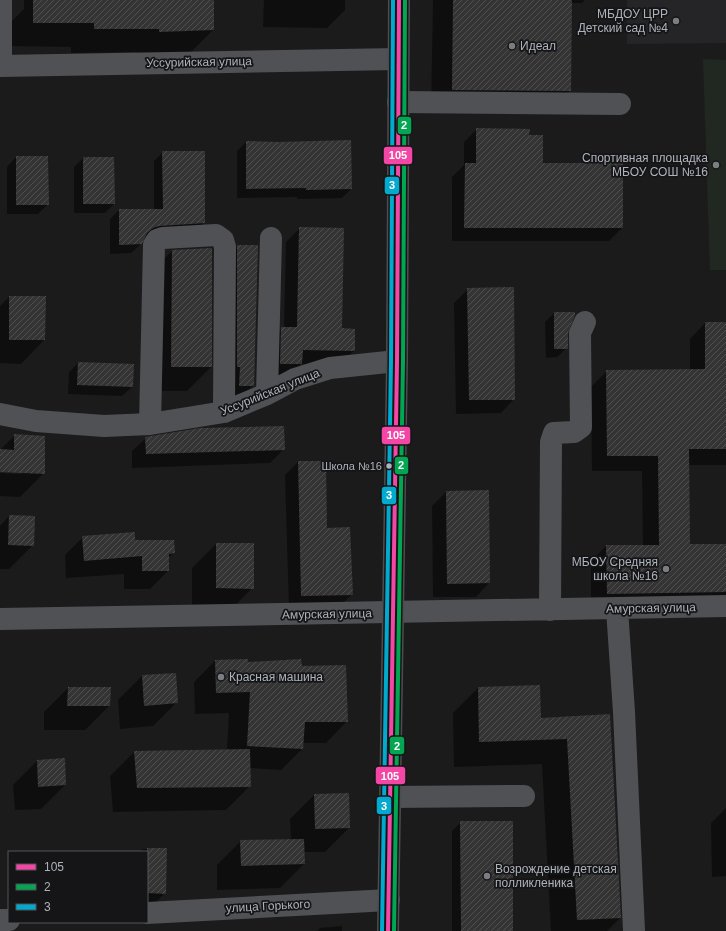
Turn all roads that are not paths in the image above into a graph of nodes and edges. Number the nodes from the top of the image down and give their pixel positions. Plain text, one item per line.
1 (1, 0) edge
2 (399, 0) edge
3 (398, 59) junction
4 (1, 66) edge
5 (398, 102) junction
6 (620, 104) dead end
7 (271, 238) dead end
8 (585, 322) dead end
9 (397, 361) junction
10 (267, 394) junction
11 (224, 412) junction
12 (0, 414) edge
13 (150, 424) junction
14 (726, 606) edge
15 (616, 609) junction
16 (550, 610) junction
17 (393, 612) junction
18 (0, 619) edge
19 (524, 796) dead end
20 (390, 797) junction
21 (389, 900) junction
22 (148, 913) edge
23 (388, 931) edge
24 (634, 931) edge

1 - 4 street
2 - 3 main road
3 - 4 street, Уссурийская улица
3 - 5 main road
5 - 6 street
5 - 9 main road
7 - 10 street
8 - 16 street
9 - 10 street, Уссурийская улица
9 - 17 main road
10 - 11 street, Уссурийская улица
11 - 13 street, Уссурийская улица
11 - 13 street
12 - 13 street, Уссурийская улица
14 - 15 street, Амурская улица
15 - 16 street, Амурская улица
15 - 24 street
16 - 17 street, Амурская улица
17 - 18 street, Амурская улица
17 - 20 main road
19 - 20 street
20 - 21 main road
21 - 22 street, улица Горького
21 - 23 main road

